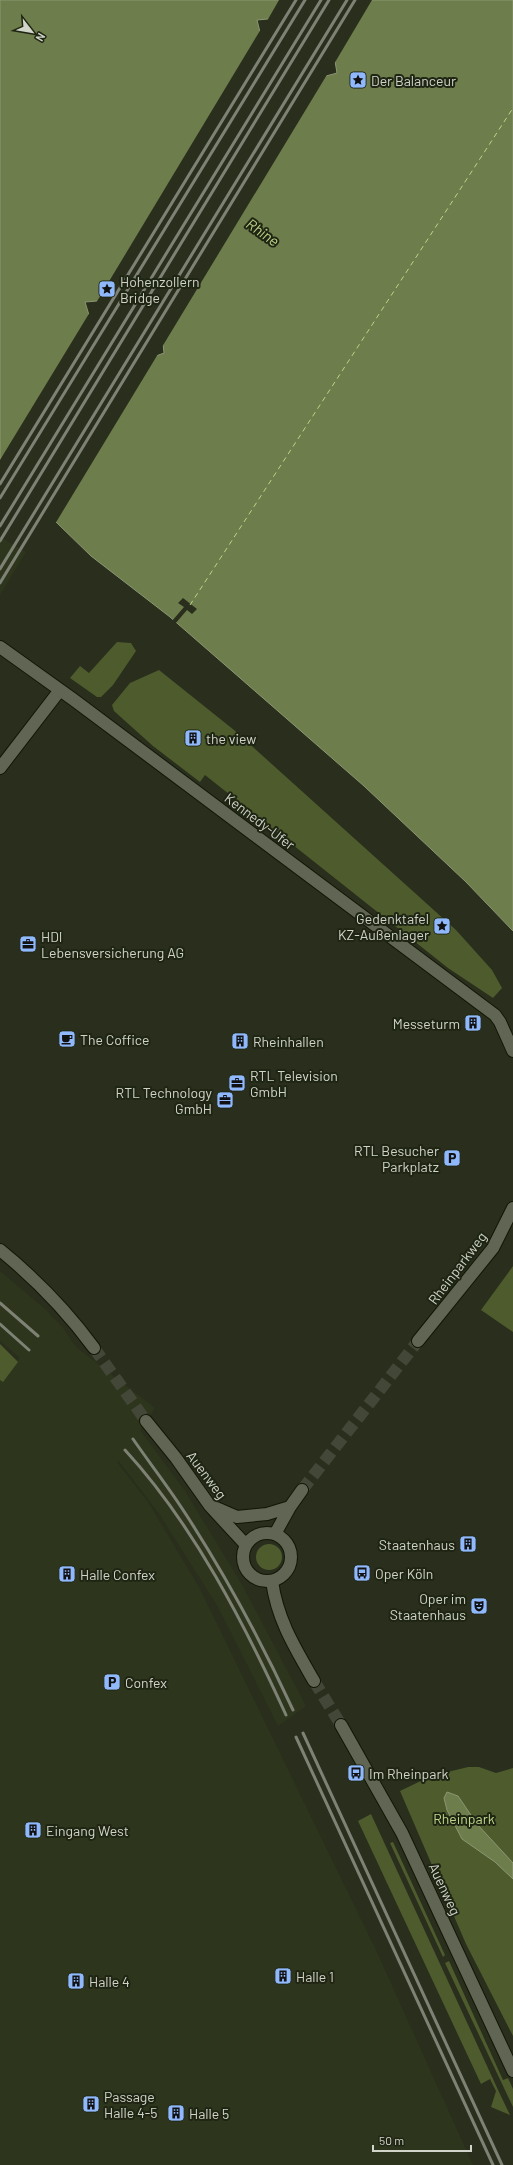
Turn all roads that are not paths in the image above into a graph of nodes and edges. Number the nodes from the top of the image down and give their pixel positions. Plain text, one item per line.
1 (0, 647) edge
2 (60, 690) junction
3 (0, 768) edge
4 (513, 1051) edge
5 (513, 1208) edge
6 (0, 1250) edge
7 (418, 1341) tunnel mouth
8 (94, 1348) tunnel mouth
9 (146, 1421) tunnel mouth
10 (302, 1490) tunnel mouth
11 (210, 1506) junction
12 (290, 1507) junction
13 (275, 1534) junction
14 (246, 1545) junction
15 (272, 1581) junction
16 (314, 1681) tunnel mouth
17 (341, 1725) tunnel mouth
18 (513, 2071) edge

1 - 2 street, Kennedy-Ufer
2 - 3 street
2 - 4 street, Kennedy-Ufer
5 - 7 street, Rheinparkweg
6 - 8 street
9 - 11 street, Auenweg
10 - 12 street
11 - 12 street
11 - 14 street, Auenweg
12 - 13 street
13 - 14 street
13 - 15 street
14 - 15 street
15 - 16 street
17 - 18 street, Auenweg

